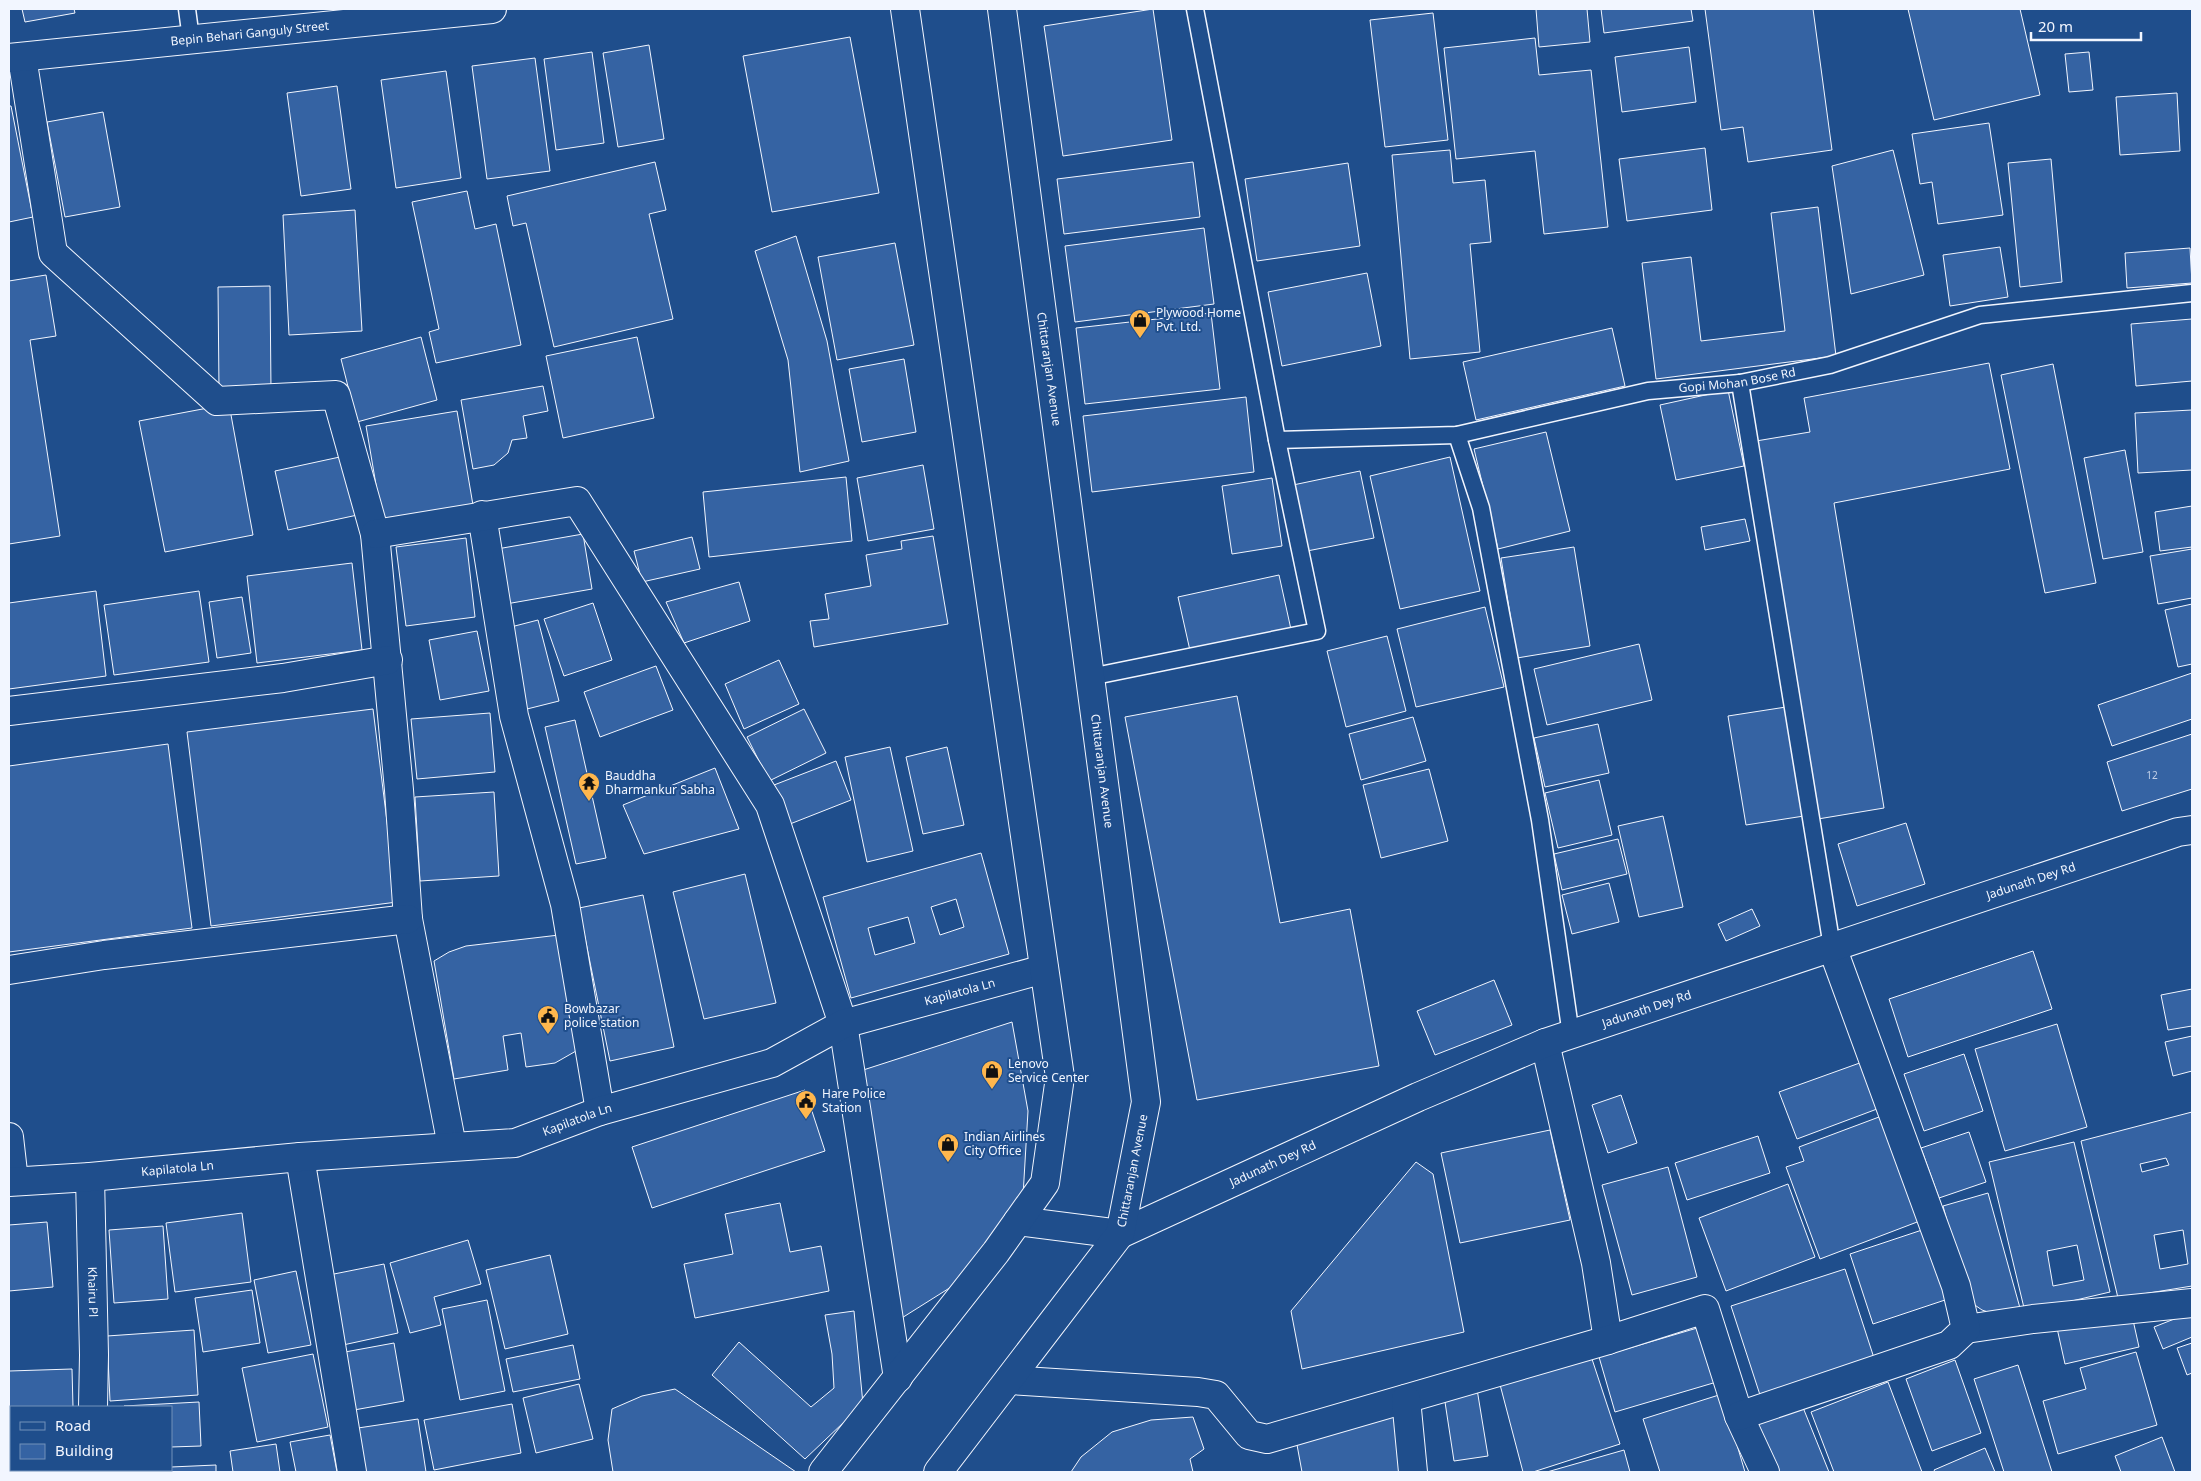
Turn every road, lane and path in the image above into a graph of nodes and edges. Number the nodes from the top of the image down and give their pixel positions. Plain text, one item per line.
1 (187, 9) edge
2 (492, 9) edge
3 (905, 9) edge
4 (1002, 9) edge
5 (1196, 9) edge
6 (191, 39) junction
7 (15, 57) edge
8 (2192, 293) edge
9 (1740, 383) junction
10 (1457, 435) junction
11 (1277, 440) junction
12 (482, 516) junction
13 (375, 534) junction
14 (388, 660) junction
15 (1090, 677) junction
16 (9, 711) edge
17 (2192, 830) edge
18 (408, 919) junction
19 (1832, 947) junction
20 (1044, 969) junction
21 (9, 970) edge
22 (843, 1024) junction
23 (1571, 1035) junction
24 (1545, 1043) junction
25 (600, 1111) junction
26 (9, 1137) edge
27 (452, 1146) junction
28 (300, 1157) junction
29 (90, 1177) junction
30 (11, 1181) edge
31 (1018, 1221) junction
32 (1120, 1234) junction
33 (2192, 1303) edge
34 (1966, 1329) junction
35 (1608, 1340) junction
36 (898, 1378) junction
37 (1008, 1380) junction
38 (1406, 1399) junction
39 (92, 1406) edge
40 (1739, 1416) junction
41 (352, 1472) edge
42 (823, 1472) edge
43 (938, 1472) edge
44 (1414, 1472) edge
45 (1765, 1472) edge

1 - 6 lane
2 - 6 street, Bepin Behari Ganguly Street
3 - 20 street
4 - 15 street, Chittaranjan Avenue
5 - 11 lane
6 - 7 street, Bepin Behari Ganguly Street
7 - 13 street
8 - 9 lane, Gopi Mohan Bose Rd
9 - 10 lane, Gopi Mohan Bose Rd
9 - 19 lane
10 - 11 lane, Gopi Mohan Bose Rd
10 - 23 lane
11 - 15 lane
12 - 13 street
12 - 22 street
12 - 25 street
13 - 14 street
14 - 16 street
14 - 18 street
15 - 32 street, Chittaranjan Avenue
17 - 19 street, Jadunath Dey Rd
18 - 21 street
18 - 27 street
19 - 23 street, Jadunath Dey Rd
19 - 34 street
20 - 22 street, Kapilatola Ln
20 - 31 street
22 - 25 street, Kapilatola Ln
22 - 36 street
23 - 24 street, Jadunath Dey Rd
24 - 32 street, Jadunath Dey Rd
24 - 35 street
25 - 27 street, Kapilatola Ln
26 - 30 street
27 - 28 street, Kapilatola Ln
28 - 29 street, Kapilatola Ln
28 - 41 street
29 - 30 street, Kapilatola Ln
29 - 39 street, Khairu Pl
31 - 32 street
31 - 36 street
32 - 37 street, Chittaranjan Avenue
33 - 34 street
34 - 40 street
35 - 38 street
35 - 40 street
36 - 42 street
37 - 38 street
37 - 43 street, Chittaranjan Avenue
38 - 44 street
40 - 45 street

